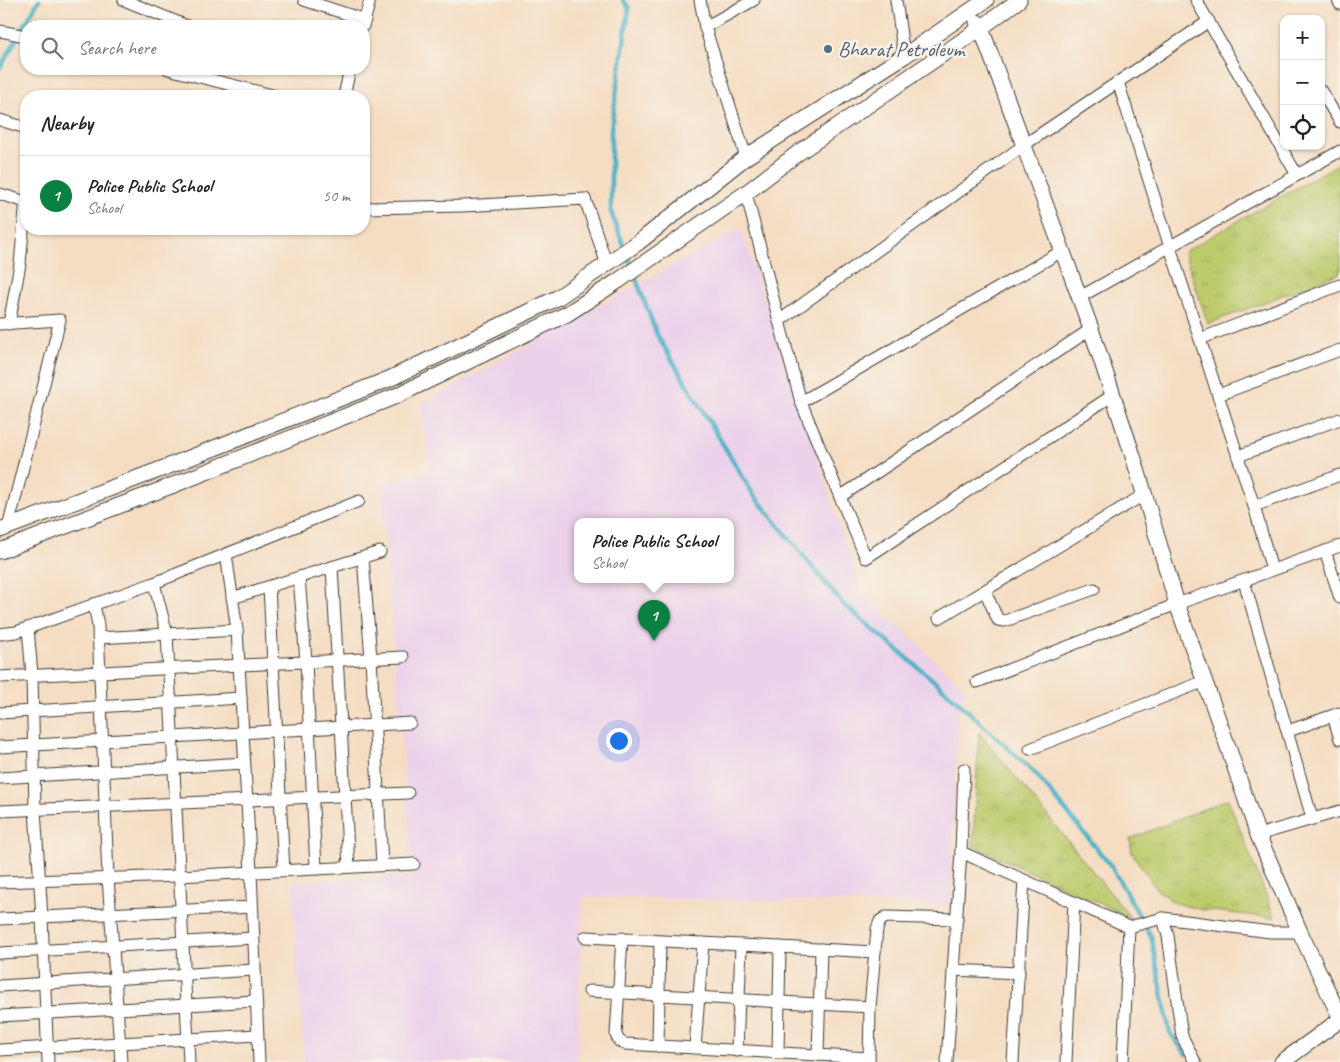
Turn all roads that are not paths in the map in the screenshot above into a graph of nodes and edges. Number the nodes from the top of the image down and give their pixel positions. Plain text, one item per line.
1 (124, 0) edge
2 (304, 0) edge
3 (370, 0) edge
4 (700, 0) edge
5 (754, 0) edge
6 (896, 0) edge
7 (986, 0) edge
8 (1019, 0) edge
9 (1196, 0) edge
10 (1338, 0) edge
11 (138, 3) edge
12 (1340, 4) edge
13 (971, 11) junction
14 (174, 20) edge
15 (356, 20) edge
16 (365, 20) edge
17 (1209, 21) junction
18 (705, 28) junction
19 (981, 28) junction
20 (2, 31) edge
21 (20, 35) edge
22 (904, 56) junction
23 (205, 75) edge
24 (346, 75) edge
25 (1118, 82) junction
26 (256, 90) edge
27 (345, 90) edge
28 (1325, 98) edge
29 (0, 120) edge
30 (1340, 122) edge
31 (20, 126) edge
32 (1024, 144) junction
33 (1340, 151) edge
34 (746, 157) junction
35 (1297, 175) junction
36 (746, 193) junction
37 (0, 194) edge
38 (20, 199) edge
39 (370, 208) edge
40 (23, 235) edge
41 (1170, 247) junction
42 (1062, 251) junction
43 (607, 266) junction
44 (1340, 284) edge
45 (1080, 297) junction
46 (778, 321) junction
47 (4, 324) edge
48 (1091, 329) junction
49 (1200, 339) junction
50 (1340, 350) edge
51 (1113, 395) junction
52 (1218, 395) junction
53 (802, 402) junction
54 (1340, 418) edge
55 (1238, 456) junction
56 (1340, 475) edge
57 (1145, 494) junction
58 (840, 497) junction
59 (359, 501) dead end
60 (1254, 506) junction
61 (4, 529) edge
62 (1340, 546) edge
63 (0, 551) edge
64 (1325, 551) junction
65 (380, 552) dead end
66 (226, 554) junction
67 (363, 558) junction
68 (332, 567) junction
69 (1272, 570) junction
70 (299, 578) junction
71 (1244, 581) junction
72 (154, 583) junction
73 (269, 587) junction
74 (1094, 589) dead end
75 (985, 590) junction
76 (232, 598) junction
77 (1340, 598) edge
78 (94, 604) junction
79 (1177, 604) junction
80 (940, 618) dead end
81 (28, 628) junction
82 (237, 630) junction
83 (0, 634) edge
84 (167, 634) junction
85 (98, 638) junction
86 (403, 657) dead end
87 (371, 658) junction
88 (339, 660) junction
89 (306, 661) junction
90 (273, 662) junction
91 (239, 664) junction
92 (169, 668) junction
93 (100, 672) junction
94 (32, 675) junction
95 (0, 677) edge
96 (1205, 681) junction
97 (977, 682) dead end
98 (241, 698) junction
99 (171, 702) junction
100 (101, 706) junction
101 (33, 711) junction
102 (0, 713) edge
103 (1336, 714) edge
104 (410, 723) dead end
105 (375, 725) junction
106 (342, 727) junction
107 (309, 729) junction
108 (277, 730) junction
109 (1288, 731) junction
110 (243, 732) junction
111 (172, 737) junction
112 (1340, 739) edge
113 (103, 741) junction
114 (33, 745) junction
115 (0, 747) edge
116 (1030, 749) dead end
117 (244, 763) junction
118 (174, 767) junction
119 (964, 769) dead end
120 (104, 772) junction
121 (34, 776) junction
122 (0, 778) edge
123 (408, 793) dead end
124 (378, 794) junction
125 (346, 796) junction
126 (313, 797) junction
127 (280, 799) junction
128 (247, 800) junction
129 (176, 804) junction
130 (106, 806) junction
131 (35, 810) junction
132 (1340, 810) edge
133 (0, 811) edge
134 (1312, 818) junction
135 (1258, 835) junction
136 (961, 852) junction
137 (414, 864) dead end
138 (382, 865) junction
139 (349, 867) junction
140 (316, 869) junction
141 (284, 870) junction
142 (251, 872) junction
143 (179, 876) junction
144 (108, 878) junction
145 (40, 880) junction
146 (1024, 880) junction
147 (0, 882) edge
148 (1074, 902) junction
149 (252, 907) junction
150 (181, 910) junction
151 (111, 914) junction
152 (42, 917) junction
153 (1163, 918) junction
154 (0, 919) edge
155 (957, 919) junction
156 (1138, 924) junction
157 (1300, 932) junction
158 (585, 937) dead end
159 (253, 938) junction
160 (622, 938) junction
161 (660, 941) junction
162 (183, 942) junction
163 (703, 943) junction
164 (741, 945) junction
165 (113, 946) junction
166 (780, 947) junction
167 (821, 949) junction
168 (44, 950) junction
169 (875, 952) junction
170 (0, 953) edge
171 (254, 970) junction
172 (954, 970) junction
173 (1019, 973) junction
174 (184, 975) junction
175 (115, 979) junction
176 (44, 983) junction
177 (0, 986) edge
178 (589, 991) dead end
179 (618, 992) junction
180 (659, 994) junction
181 (699, 997) junction
182 (738, 999) junction
183 (255, 1001) junction
184 (779, 1002) junction
185 (820, 1004) junction
186 (186, 1005) junction
187 (870, 1007) junction
188 (117, 1009) junction
189 (47, 1014) junction
190 (0, 1016) edge
191 (1340, 1018) edge
192 (257, 1035) junction
193 (188, 1039) junction
194 (119, 1043) junction
195 (658, 1046) junction
196 (47, 1047) junction
197 (695, 1048) junction
198 (0, 1050) edge
199 (737, 1051) junction
200 (778, 1053) junction
201 (818, 1055) junction
202 (869, 1060) edge
203 (48, 1062) edge
204 (121, 1062) edge
205 (189, 1062) edge
206 (259, 1062) edge
207 (947, 1062) edge
208 (1013, 1062) edge
209 (1066, 1062) edge
210 (1123, 1062) edge
211 (1195, 1062) edge
212 (1282, 1062) edge

1 - 11 street
2 - 15 street
3 - 16 street
4 - 18 street
5 - 18 street
6 - 22 street
7 - 13 main road
8 - 19 main road
9 - 17 street
10 - 12 street
11 - 14 street
13 - 19 main road
13 - 22 main road
17 - 25 street
17 - 35 street
18 - 34 street
19 - 32 main road
19 - 36 main road
20 - 21 street
22 - 34 main road
23 - 26 street
24 - 27 street
25 - 32 street
25 - 41 street
28 - 30 street
29 - 31 street
32 - 42 main road
32 - 46 street
33 - 35 street
34 - 43 main road
35 - 41 street
36 - 46 street
36 - 63 main road
37 - 38 street
39 - 43 street
40 - 47 street
41 - 45 street
41 - 49 street
42 - 45 main road
42 - 53 street
43 - 61 main road
44 - 49 street
45 - 48 main road
46 - 53 street
47 - 61 street
48 - 51 main road
48 - 58 street
49 - 52 street
50 - 52 street
51 - 57 main road
51 - 58 street
52 - 55 street
53 - 58 street
54 - 55 street
55 - 60 street
56 - 60 street
57 - 75 street
57 - 79 main road
59 - 66 street
60 - 69 street
62 - 64 street
64 - 69 street
64 - 77 street
65 - 67 street
66 - 72 street
66 - 76 street
67 - 68 street
67 - 87 street
68 - 70 street
68 - 88 street
69 - 71 street
70 - 73 street
70 - 89 street
71 - 79 street
71 - 109 street
72 - 78 street
72 - 84 street
73 - 76 street
73 - 90 street
74 - 75 street
75 - 80 street
76 - 82 street
78 - 81 street
78 - 85 street
79 - 96 main road
79 - 97 street
81 - 83 street
81 - 94 street
82 - 84 street
82 - 91 street
84 - 85 street
84 - 92 street
85 - 93 street
86 - 87 street
87 - 88 street
87 - 105 street
88 - 89 street
88 - 106 street
89 - 90 street
89 - 107 street
90 - 91 street
90 - 108 street
91 - 92 street
91 - 98 street
92 - 93 street
92 - 99 street
93 - 94 street
93 - 100 street
94 - 95 street
94 - 101 street
96 - 116 street
96 - 135 main road
98 - 99 street
98 - 110 street
99 - 100 street
99 - 111 street
100 - 101 street
100 - 113 street
101 - 102 street
101 - 114 street
103 - 109 street
103 - 112 street
104 - 105 street
105 - 106 street
105 - 124 street
106 - 107 street
106 - 125 street
107 - 108 street
107 - 126 street
108 - 110 street
108 - 127 street
109 - 134 street
110 - 111 street
110 - 117 street
111 - 113 street
111 - 118 street
113 - 114 street
113 - 120 street
114 - 115 street
114 - 121 street
117 - 118 street
117 - 128 street
118 - 120 street
118 - 129 street
119 - 136 street
120 - 121 street
120 - 130 street
121 - 122 street
121 - 131 street
123 - 124 street
124 - 125 street
124 - 138 street
125 - 126 street
125 - 139 street
126 - 127 street
126 - 140 street
127 - 128 street
127 - 141 street
128 - 129 street
128 - 142 street
129 - 130 street
129 - 143 street
130 - 131 street
130 - 144 street
131 - 133 street
131 - 145 street
132 - 134 street
134 - 135 street
135 - 157 main road
136 - 146 street
136 - 155 street
137 - 138 street
138 - 139 street
139 - 140 street
140 - 141 street
141 - 142 street
142 - 143 street
142 - 149 street
143 - 144 street
143 - 150 street
144 - 145 street
144 - 151 street
145 - 147 street
145 - 152 street
146 - 148 street
146 - 173 street
148 - 156 street
148 - 209 street
149 - 150 street
149 - 159 street
150 - 151 street
150 - 162 street
151 - 152 street
151 - 165 street
152 - 154 street
152 - 168 street
153 - 156 street
153 - 157 street
153 - 211 street
155 - 169 street
155 - 172 street
156 - 210 street
157 - 191 main road
158 - 160 street
159 - 162 street
159 - 171 street
160 - 161 street
160 - 179 street
161 - 163 street
161 - 180 street
162 - 165 street
162 - 174 street
163 - 164 street
163 - 181 street
164 - 166 street
164 - 182 street
165 - 168 street
165 - 175 street
166 - 167 street
166 - 184 street
167 - 169 street
167 - 185 street
168 - 170 street
168 - 176 street
169 - 187 street
171 - 174 street
171 - 183 street
172 - 173 street
172 - 207 street
173 - 208 street
174 - 175 street
174 - 186 street
175 - 176 street
175 - 188 street
176 - 177 street
176 - 189 street
178 - 179 street
179 - 180 street
179 - 195 street
180 - 181 street
180 - 195 street
181 - 182 street
181 - 197 street
182 - 184 street
182 - 199 street
183 - 186 street
183 - 192 street
184 - 185 street
184 - 200 street
185 - 187 street
185 - 201 street
186 - 188 street
186 - 193 street
187 - 202 street
188 - 189 street
188 - 194 street
189 - 190 street
189 - 196 street
191 - 212 main road
192 - 193 street
192 - 206 street
193 - 194 street
193 - 205 street
194 - 196 street
194 - 204 street
195 - 197 street
196 - 198 street
196 - 203 street
197 - 199 street
199 - 200 street
200 - 201 street
201 - 202 street

